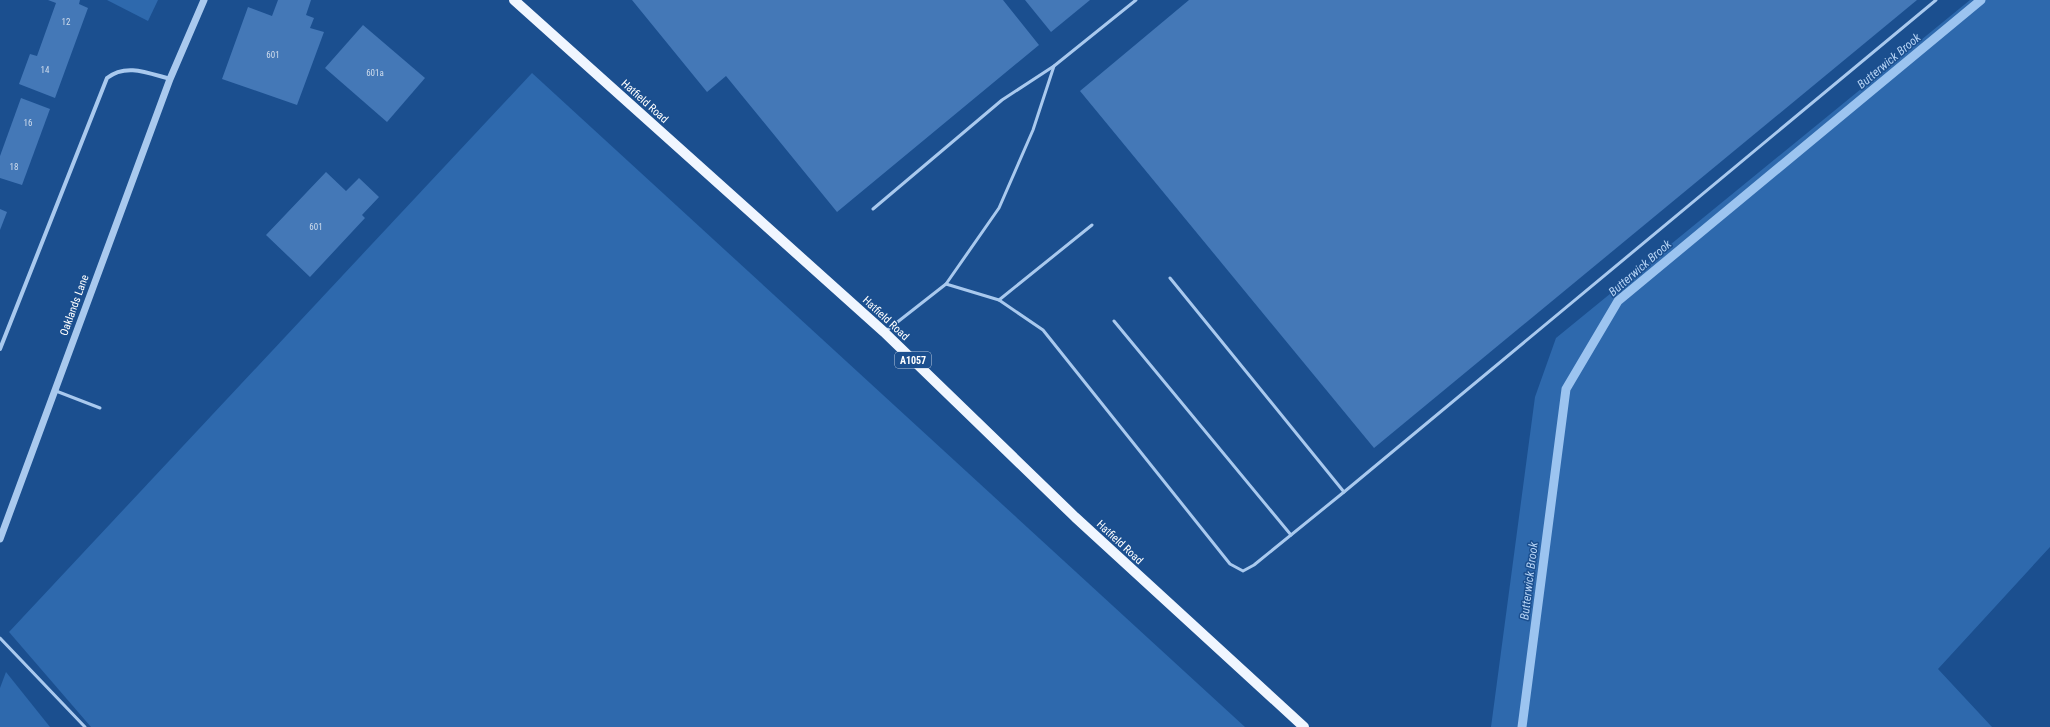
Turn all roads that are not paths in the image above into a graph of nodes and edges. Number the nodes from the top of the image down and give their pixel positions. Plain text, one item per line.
1 (204, 0) edge
2 (514, 0) edge
3 (1136, 0) edge
4 (1936, 0) edge
5 (1054, 66) junction
6 (170, 79) junction
7 (873, 209) dead end
8 (1092, 225) dead end
9 (1170, 278) dead end
10 (946, 284) junction
11 (999, 300) junction
12 (1114, 321) dead end
13 (884, 332) junction
14 (0, 349) edge
15 (54, 390) junction
16 (100, 408) dead end
17 (1344, 492) junction
18 (1291, 536) junction
19 (0, 539) edge
20 (0, 638) edge
21 (85, 727) edge
22 (1304, 727) edge

1 - 6 street, Oaklands Lane
2 - 13 main road, Hatfield Road / A1057
3 - 5 lane
4 - 17 lane
5 - 7 lane
5 - 10 lane
6 - 14 street
6 - 15 street, Oaklands Lane
8 - 11 lane
9 - 17 lane
10 - 11 lane
10 - 13 lane
11 - 18 lane
12 - 18 lane
13 - 22 main road, Hatfield Road / A1057
15 - 16 lane
15 - 19 street, Oaklands Lane
17 - 18 lane
20 - 21 lane

